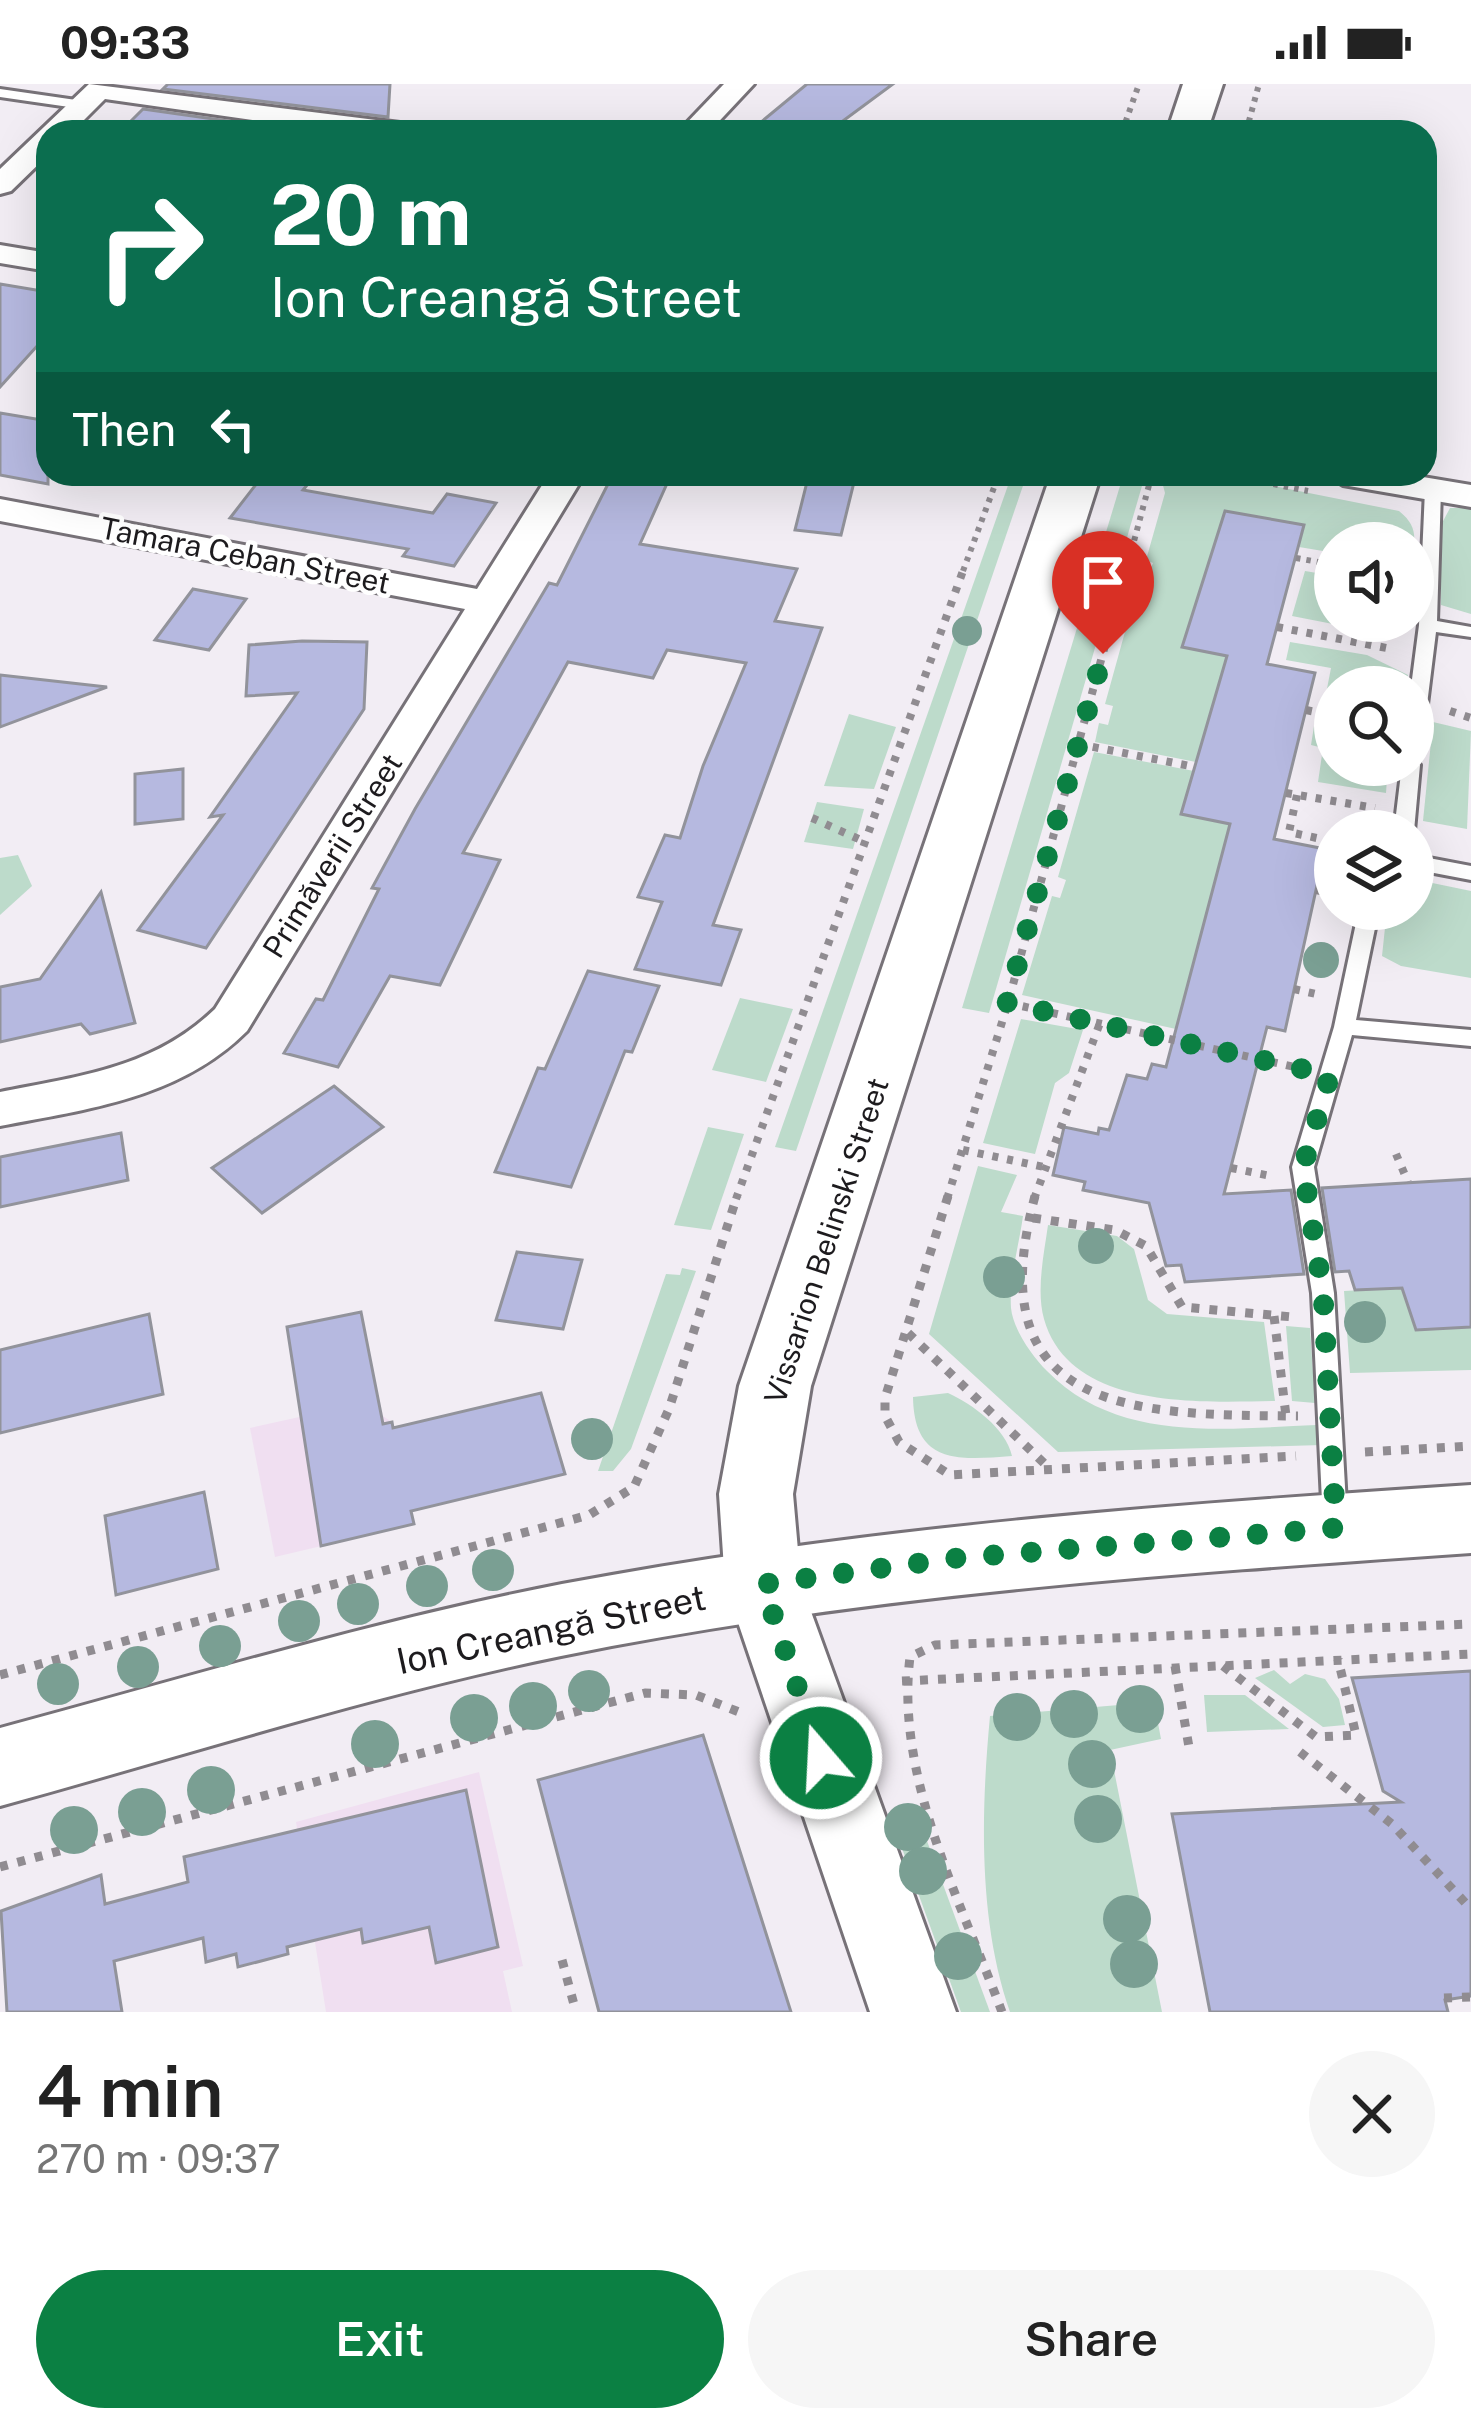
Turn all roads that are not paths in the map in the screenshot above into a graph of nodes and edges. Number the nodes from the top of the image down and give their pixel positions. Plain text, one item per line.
1 (740, 84) edge
2 (1203, 84) edge
3 (0, 93) edge
4 (96, 93) edge
5 (68, 120) edge
6 (306, 120) edge
7 (705, 120) edge
8 (1191, 120) edge
9 (36, 150) edge
10 (0, 185) edge
11 (0, 254) edge
12 (36, 260) edge
13 (560, 486) edge
14 (1072, 486) edge
15 (1410, 486) edge
16 (1433, 490) junction
17 (1471, 496) edge
18 (0, 510) edge
19 (1432, 522) edge
20 (490, 603) junction
21 (1434, 626) edge
22 (1471, 632) edge
23 (1434, 866) edge
24 (1471, 873) edge
25 (1365, 930) edge
26 (1344, 1027) junction
27 (1471, 1038) edge
28 (0, 1109) edge
29 (1334, 1491) junction
30 (1471, 1519) edge
31 (763, 1584) junction
32 (0, 1767) edge
33 (913, 2012) edge

1 - 7 street
2 - 8 main road
3 - 4 lane
4 - 5 street
4 - 6 street
9 - 10 street
11 - 12 street
13 - 20 street, Primăverii Street
14 - 31 main road, Vissarion Belinski Street
15 - 16 street
16 - 17 street
16 - 19 lane
18 - 20 street, Tamara Ceban Street
20 - 28 street, Primăverii Street
21 - 22 lane
23 - 24 lane
25 - 26 lane
26 - 27 lane
26 - 29 lane
29 - 30 main road, Ion Creangă Street
29 - 31 main road, Ion Creangă Street
31 - 32 main road, Ion Creangă Street
31 - 33 main road, Vissarion Belinski Street

